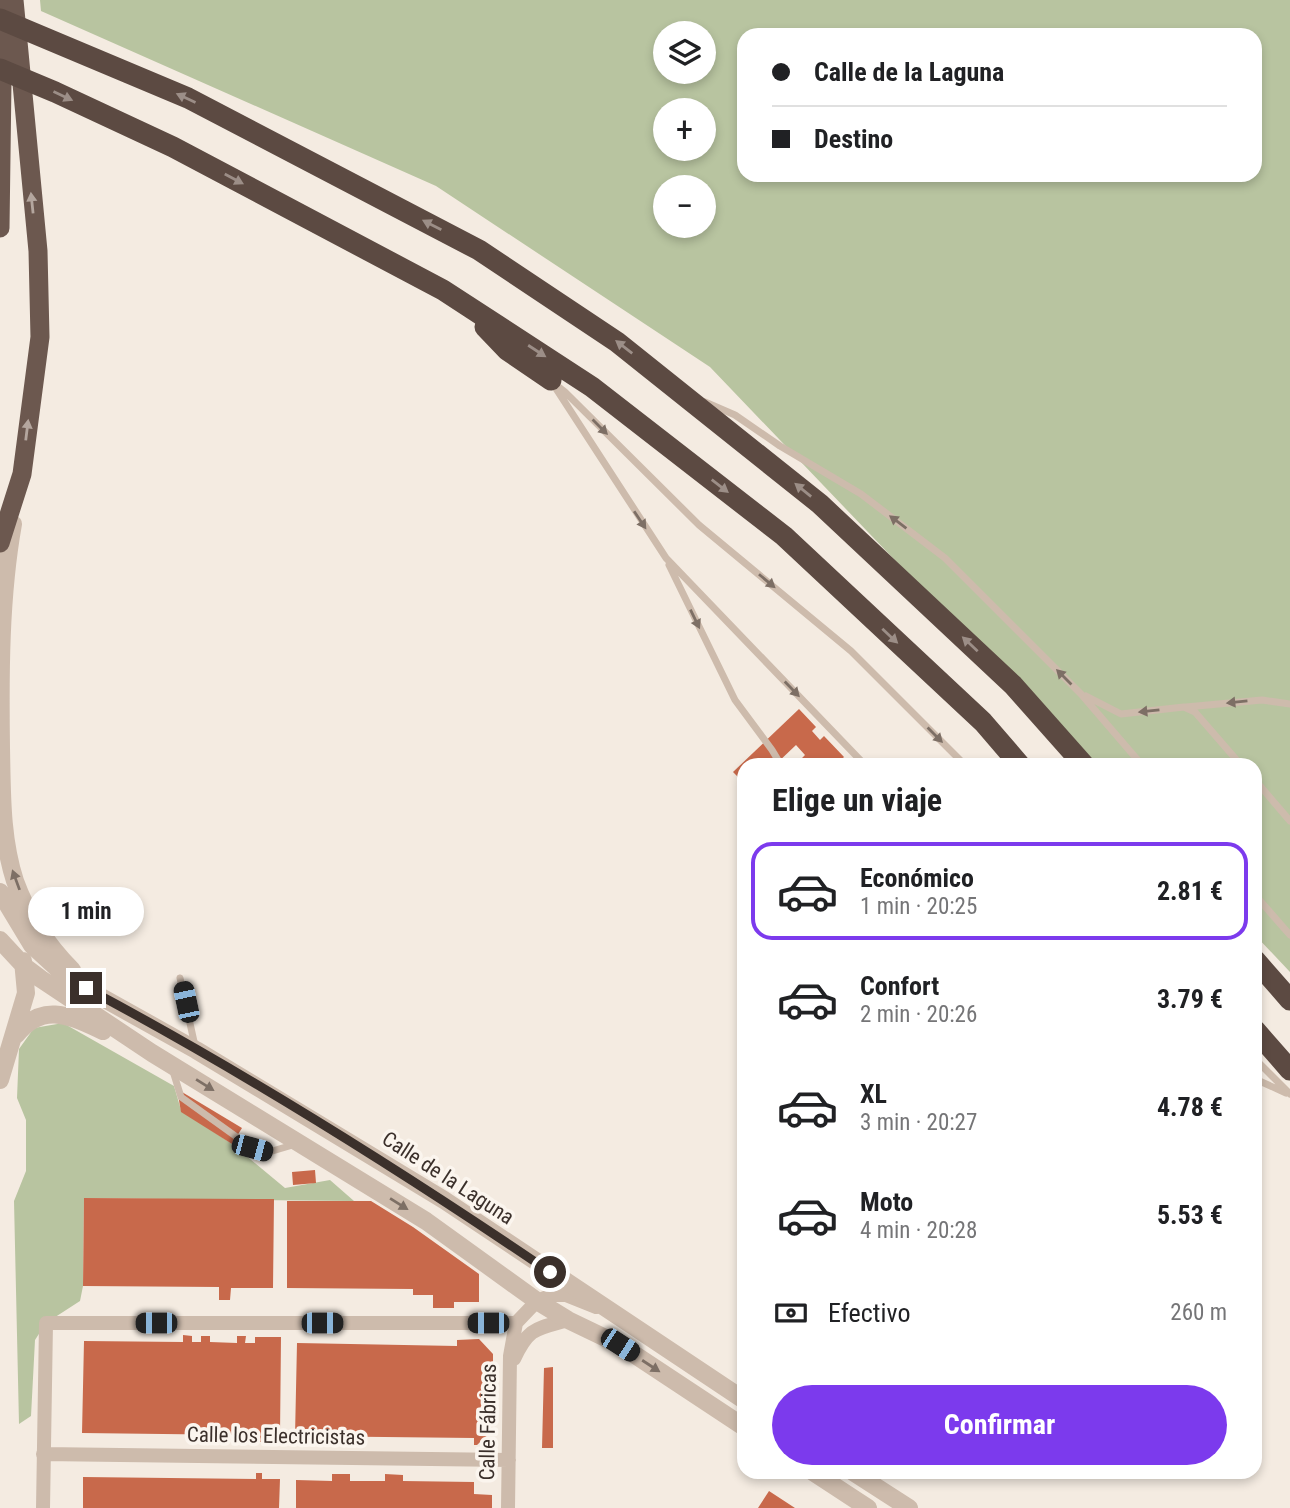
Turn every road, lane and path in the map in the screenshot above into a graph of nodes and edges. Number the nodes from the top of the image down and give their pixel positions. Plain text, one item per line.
1 (3, 0) edge
2 (13, 0) edge
3 (0, 19) edge
4 (0, 69) edge
5 (0, 162) edge
6 (0, 228) edge
7 (459, 300) junction
8 (551, 380) junction
9 (677, 389) junction
10 (22, 474) junction
11 (0, 543) edge
12 (666, 558) junction
13 (1081, 694) junction
14 (1290, 704) edge
15 (1184, 707) junction
16 (776, 758) edge
17 (859, 758) edge
18 (958, 758) edge
19 (1014, 758) edge
20 (1078, 758) edge
21 (1136, 758) edge
22 (1235, 758) edge
23 (1262, 788) edge
24 (1290, 821) edge
25 (0, 892) edge
26 (0, 901) edge
27 (1262, 903) edge
28 (1290, 935) edge
29 (0, 940) edge
30 (24, 967) junction
31 (1262, 968) edge
32 (180, 978) dead end
33 (1290, 1000) edge
34 (119, 1006) junction
35 (1262, 1039) edge
36 (9, 1043) junction
37 (196, 1050) junction
38 (152, 1053) junction
39 (171, 1064) junction
40 (1262, 1066) edge
41 (1290, 1070) edge
42 (0, 1080) edge
43 (1262, 1082) edge
44 (1290, 1095) edge
45 (299, 1143) junction
46 (537, 1301) junction
47 (614, 1314) junction
48 (568, 1320) junction
49 (516, 1323) junction
50 (510, 1366) junction
51 (737, 1395) edge
52 (737, 1422) edge
53 (43, 1454) junction
54 (509, 1460) junction
55 (824, 1479) edge
56 (864, 1479) edge
57 (43, 1508) edge
58 (508, 1508) edge
59 (868, 1508) edge
60 (909, 1508) edge

1 - 5 highway
10 -> 2 highway
9 -> 3 highway
4 -> 7 highway
5 - 6 highway
7 - 8 highway
7 -> 19 highway
8 -> 12 lane
8 -> 18 lane
13 -> 9 lane
20 -> 9 highway
10 - 11 highway
34 -> 10 street
12 -> 16 lane
12 -> 17 lane
15 -> 13 lane
13 - 21 lane
14 -> 15 lane
15 - 22 lane
23 - 24 lane
25 - 34 street
26 - 30 street
27 - 28 lane
29 - 30 street
30 - 36 street
30 - 38 street
31 - 33 highway
32 - 37 lane
34 - 37 street, Calle de la Laguna
35 - 41 highway
36 - 38 street
36 - 42 street
37 - 47 street, Calle de la Laguna
38 - 39 street
39 -> 45 street
39 - 45 lane
40 - 44 lane
43 - 44 lane
45 -> 46 street
46 - 47 street
46 - 48 street
46 - 49 street
47 - 51 street, Calle de la Laguna
48 - 50 street
48 -> 52 street
49 - 50 street, Calle Fábricas
49 - 53 street
50 - 54 street, Calle Fábricas
53 - 54 street, Calle los Electricistas
53 - 57 street
54 - 58 street, Calle Fábricas
55 - 59 street
56 - 60 street

